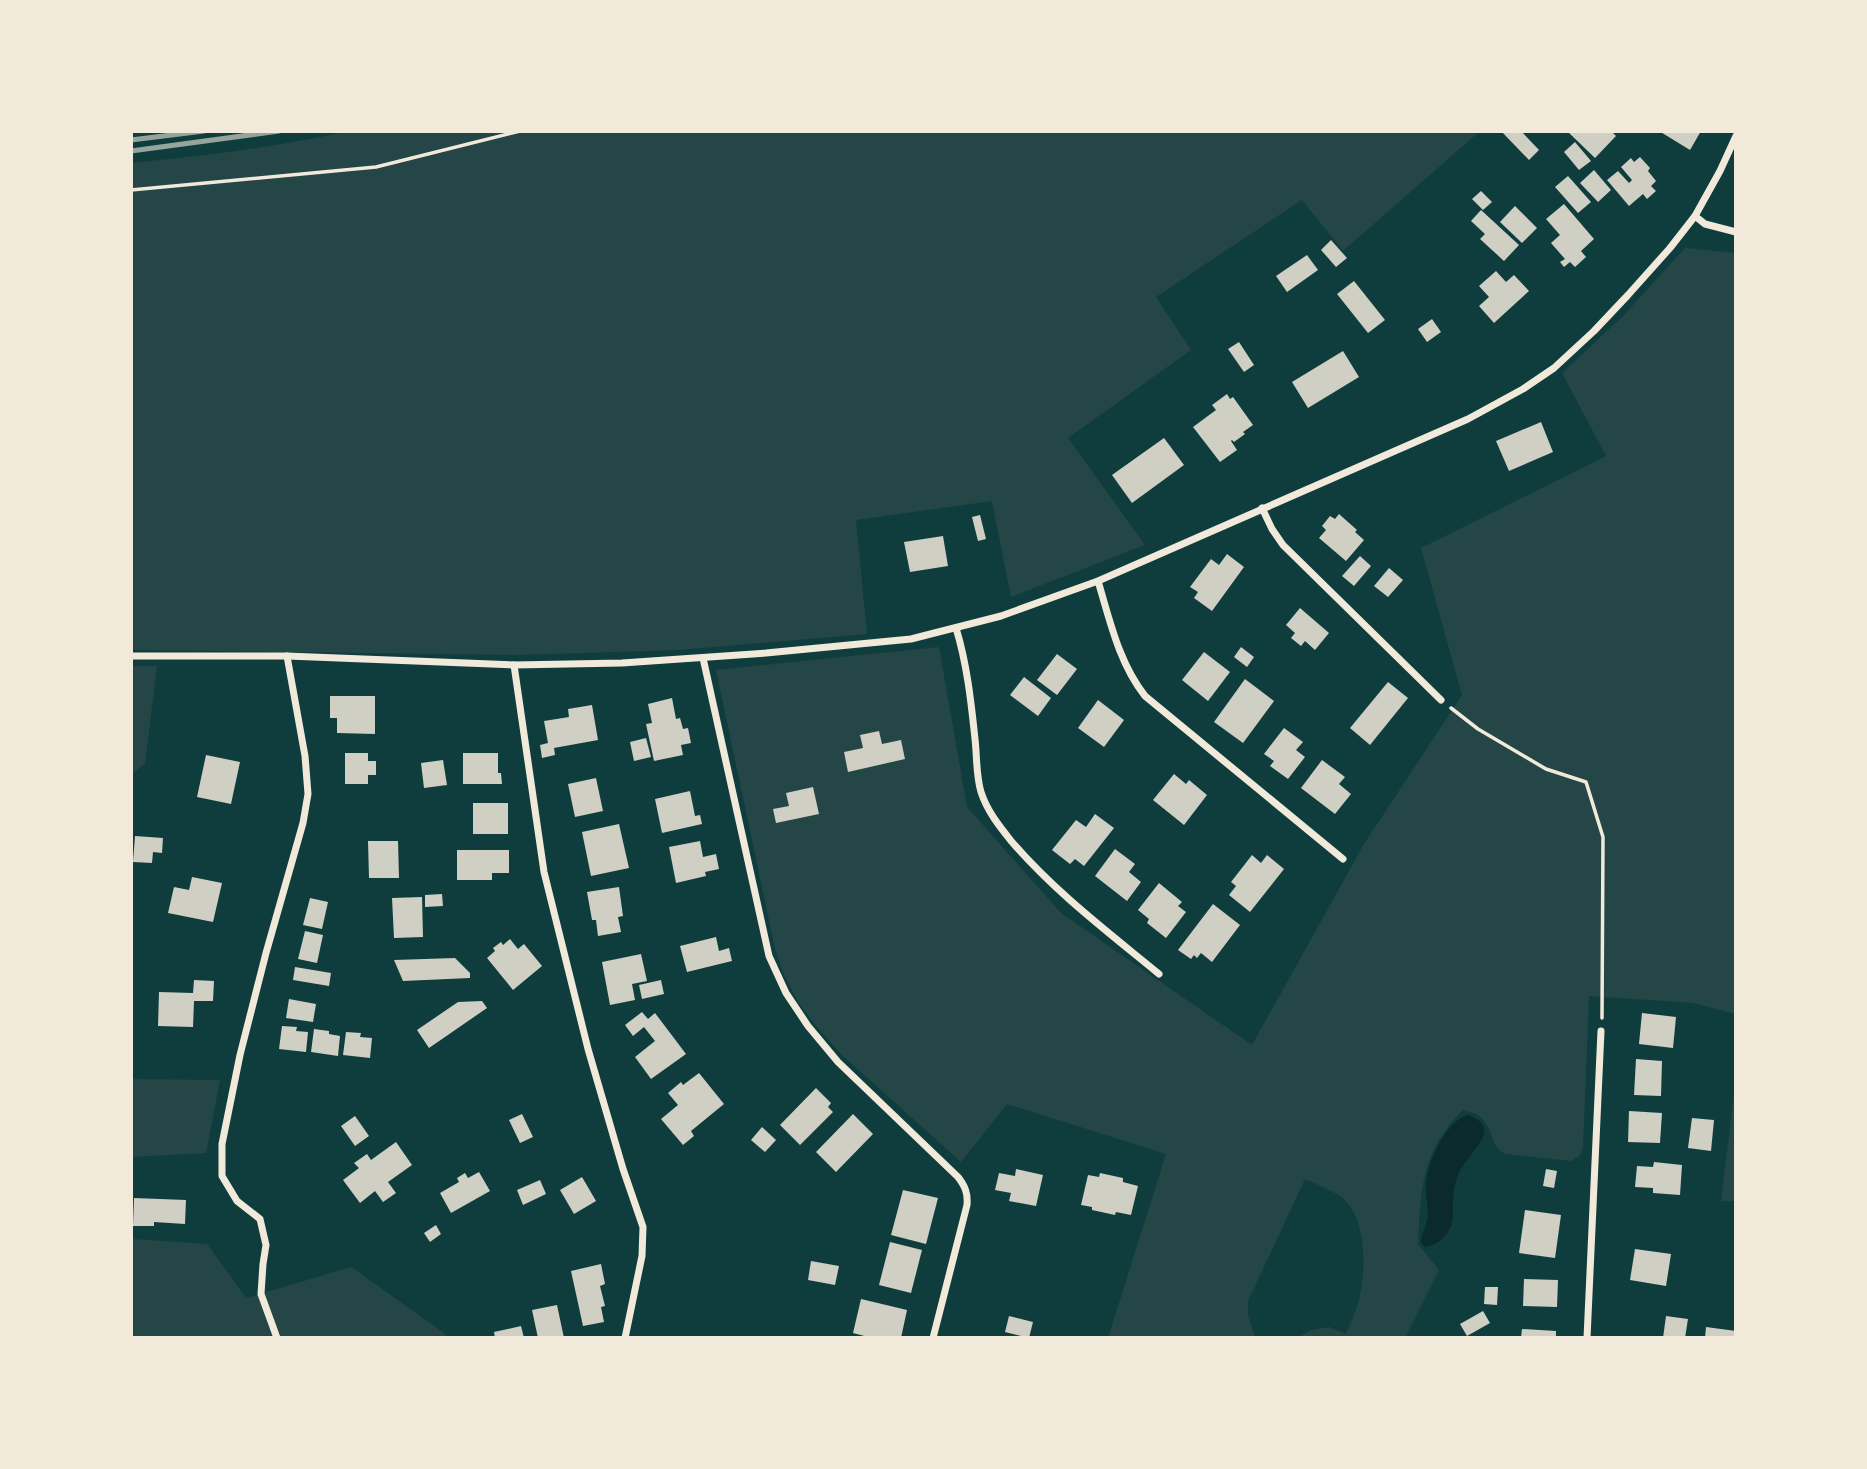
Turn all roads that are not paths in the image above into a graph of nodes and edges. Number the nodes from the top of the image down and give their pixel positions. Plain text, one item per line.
1 (1736, 136) edge
2 (1695, 216) junction
3 (1736, 232) edge
4 (1262, 508) junction
5 (1098, 581) junction
6 (956, 628) junction
7 (131, 656) edge
8 (288, 656) junction
9 (703, 658) junction
10 (514, 665) junction
11 (1441, 700) road end
12 (1343, 859) dead end
13 (1159, 974) dead end
14 (1601, 1031) road end
15 (277, 1338) edge
16 (625, 1338) edge
17 (933, 1338) edge
18 (1587, 1338) edge

1 - 2 street
2 - 3 street
2 - 4 street
4 - 5 street
4 - 11 street
5 - 6 street
5 - 12 street
6 - 9 street
6 - 13 street
7 - 8 street
8 - 10 street
8 - 15 street
9 - 10 street
9 - 17 street
10 - 16 street
14 - 18 street

